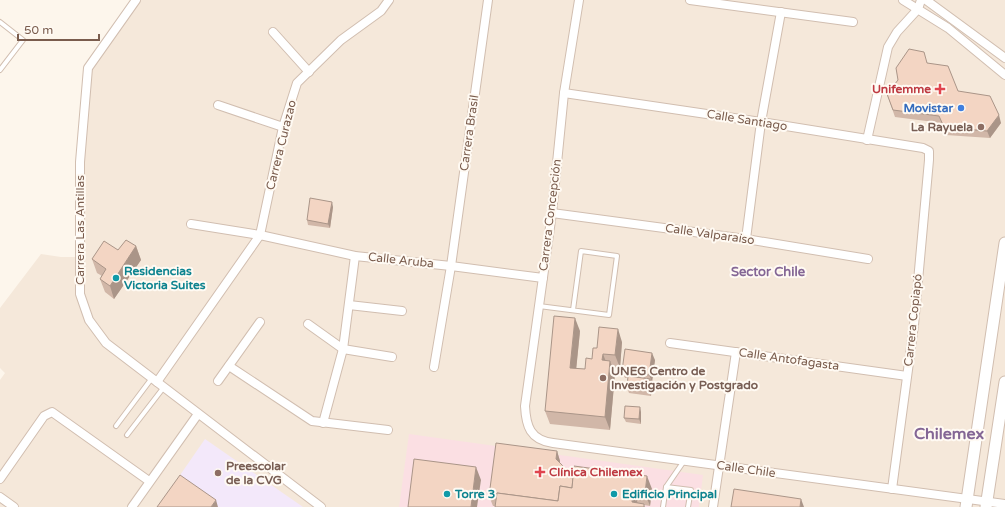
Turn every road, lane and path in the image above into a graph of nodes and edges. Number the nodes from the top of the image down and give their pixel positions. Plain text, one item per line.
1 (136, 0) edge
2 (389, 0) edge
3 (488, 0) edge
4 (579, 0) edge
5 (690, 0) edge
6 (903, 0) edge
7 (921, 0) edge
8 (926, 0) edge
9 (918, 9) junction
10 (781, 12) junction
11 (0, 22) edge
12 (853, 22) dead end
13 (273, 32) dead end
14 (1004, 55) edge
15 (994, 66) junction
16 (0, 70) edge
17 (309, 72) junction
18 (1005, 75) edge
19 (564, 94) junction
20 (218, 105) dead end
21 (761, 122) junction
22 (283, 127) junction
23 (867, 140) junction
24 (929, 151) joint
25 (552, 213) junction
26 (191, 224) dead end
27 (260, 235) junction
28 (746, 239) junction
29 (1005, 243) edge
30 (355, 256) junction
31 (868, 259) dead end
32 (451, 266) junction
33 (543, 278) junction
34 (349, 305) junction
35 (539, 306) junction
36 (573, 310) junction
37 (402, 311) dead end
38 (260, 322) dead end
39 (308, 324) dead end
40 (670, 342) dead end
41 (343, 349) junction
42 (736, 352) junction
43 (392, 357) dead end
44 (229, 366) junction
45 (434, 367) dead end
46 (907, 376) junction
47 (218, 381) dead end
48 (157, 382) junction
49 (1005, 382) edge
50 (198, 414) junction
51 (324, 423) junction
52 (116, 426) dead end
53 (388, 430) dead end
54 (530, 430) joint
55 (127, 435) dead end
56 (684, 461) junction
57 (719, 466) junction
58 (0, 479) edge
59 (150, 481) junction
60 (666, 487) junction
61 (892, 489) junction
62 (0, 497) edge
63 (967, 503) edge
64 (986, 504) edge
65 (1005, 504) edge
66 (14, 507) edge
67 (132, 507) edge
68 (321, 507) edge
69 (663, 507) edge
70 (688, 507) edge
71 (712, 507) edge

1 - 48 street, Carrera Las Antillas
2 - 17 street, Carrera Curazao
3 - 32 street, Carrera Brasil
4 - 19 street, Carrera Concepción
5 - 10 street
6 - 9 street
7 - 9 street
8 - 14 street
9 - 15 street
9 - 23 street
10 - 12 street
10 - 21 street
11 - 16 lane
13 - 17 street
14 - 15 street
15 - 18 street
17 - 22 street, Carrera Curazao
19 - 21 street, Calle Santiago
19 - 25 street, Carrera Concepción
20 - 22 street
21 - 23 street, Calle Santiago
21 - 28 street
22 - 27 street, Carrera Curazao
23 - 24 street, Calle Santiago
24 - 46 street, Carrera Copiapó
25 - 28 street, Calle Valparaíso
25 - 33 street, Carrera Concepción
26 - 27 street, Calle Aruba
27 - 30 street, Calle Aruba
27 - 48 street
28 - 31 street, Calle Valparaíso
29 - 63 street
30 - 32 street, Calle Aruba
30 - 34 street
32 - 33 street, Calle Aruba
32 - 45 street, Carrera Brasil
33 - 35 street, Carrera Concepción
34 - 37 street
34 - 41 street
35 - 36 lane
35 - 54 street, Carrera Concepción
36 - 36 lane
38 - 44 street
39 - 41 street
40 - 42 street, Calle Antofagasta
41 - 43 street
41 - 51 street
42 - 46 street, Calle Antofagasta
42 - 57 street
44 - 47 street
44 - 51 street
46 - 61 street, Carrera Copiapó
48 - 50 street, Carrera Las Antillas
48 - 52 lane
48 - 55 lane
49 - 64 street
50 - 59 street
50 - 68 street, Carrera Las Antillas
51 - 53 street
54 - 56 street, Calle Chile
56 - 57 street, Calle Chile
56 - 60 lane
57 - 61 street, Calle Chile
57 - 71 street
58 - 59 street
59 - 67 street
60 - 69 lane
60 - 70 lane
61 - 63 street, Calle Chile
62 - 66 street
63 - 64 street, Calle Chile
64 - 65 street, Calle Chile

